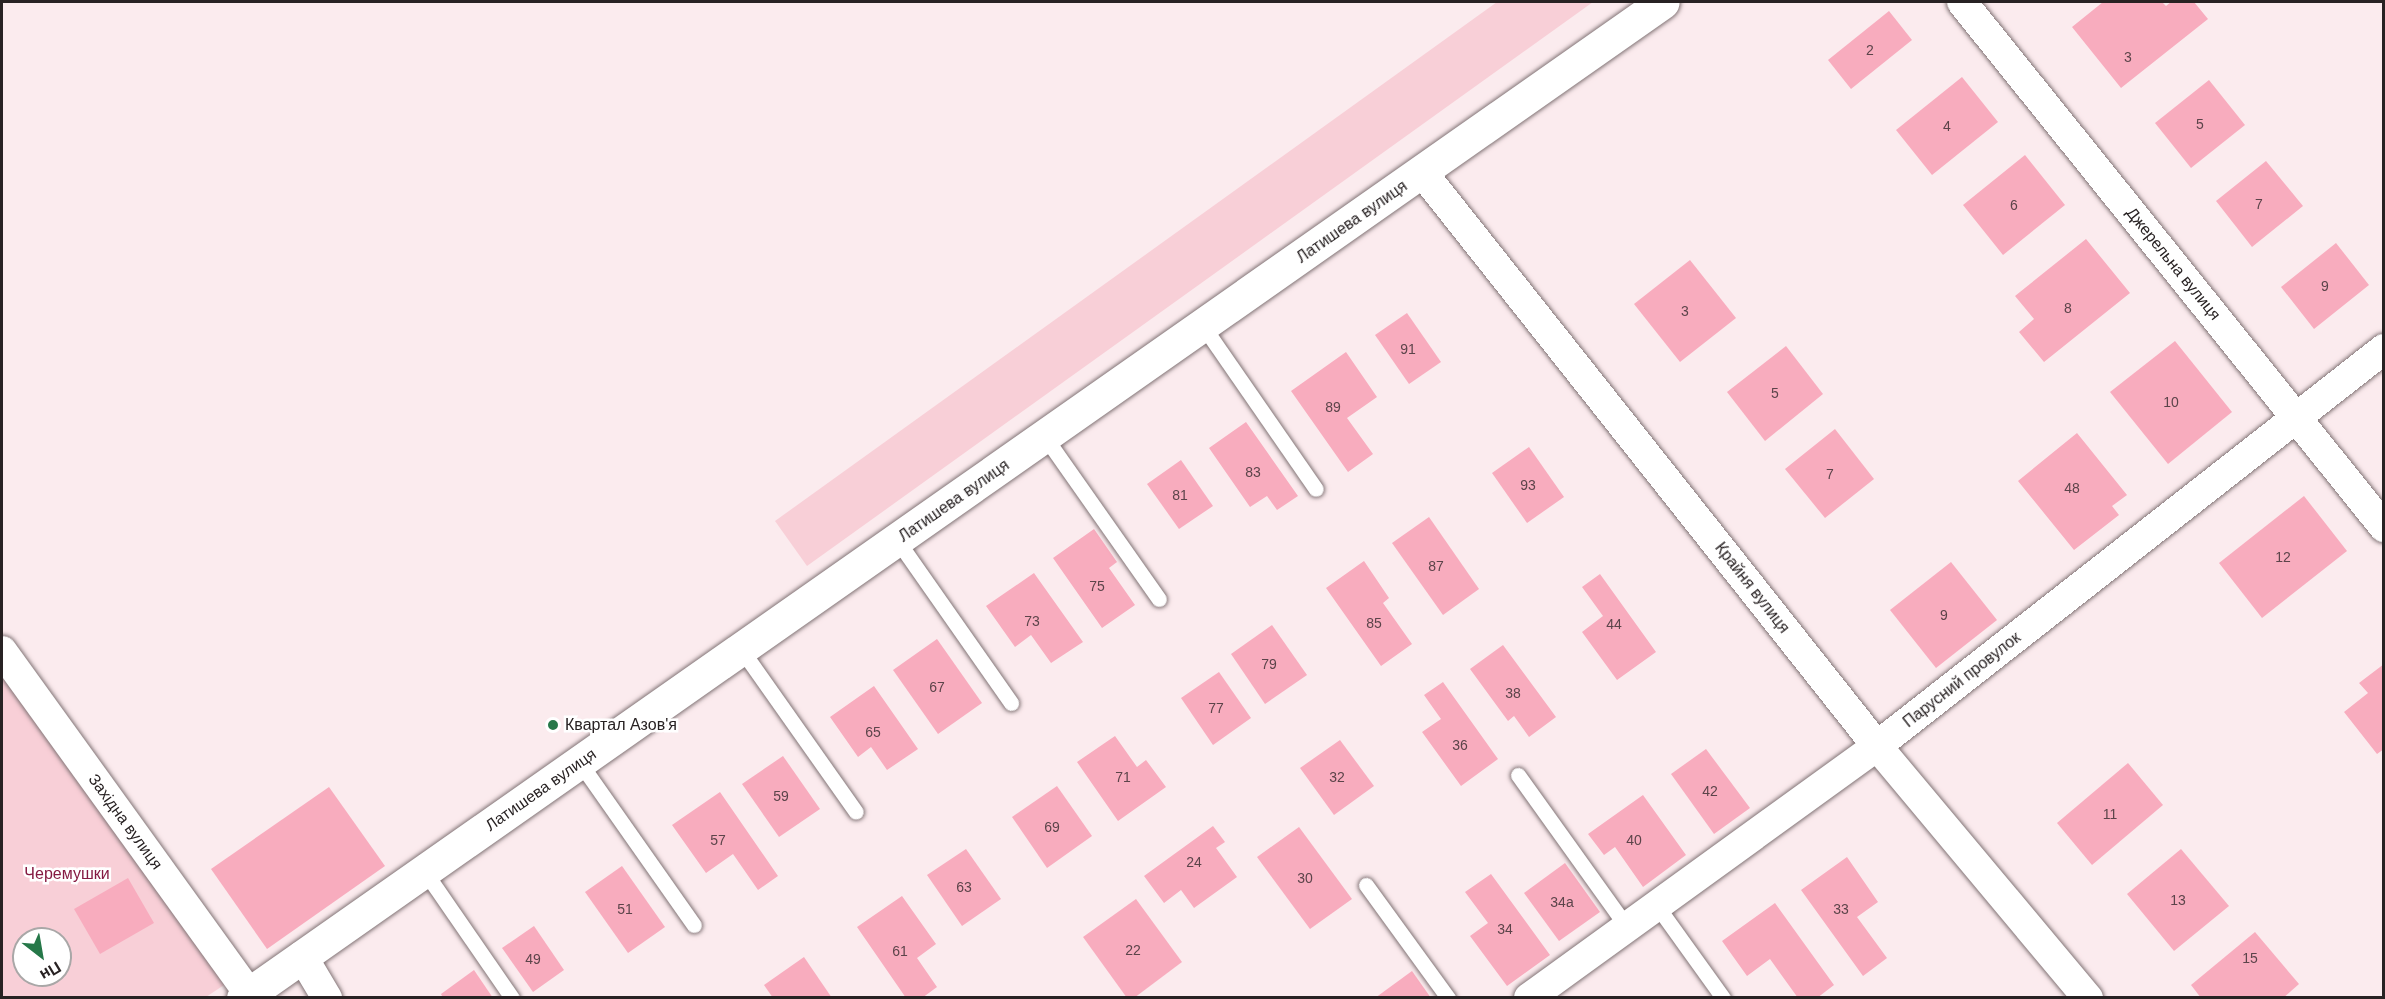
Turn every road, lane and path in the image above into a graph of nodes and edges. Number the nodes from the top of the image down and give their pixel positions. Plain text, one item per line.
1 (1663, 2) edge
2 (1962, 2) edge
3 (1422, 172) junction
4 (1203, 326) junction
5 (2384, 349) edge
6 (2297, 418) junction
7 (1045, 437) junction
8 (1316, 489) dead end
9 (2384, 527) edge
10 (897, 540) junction
11 (1159, 599) dead end
12 (741, 649) junction
13 (2, 651) edge
14 (1011, 703) dead end
15 (1877, 746) junction
16 (580, 762) junction
17 (1518, 775) dead end
18 (856, 812) dead end
19 (425, 872) junction
20 (1366, 885) dead end
21 (1657, 906) junction
22 (694, 925) dead end
23 (1627, 927) junction
24 (302, 957) junction
25 (246, 995) edge
26 (327, 998) edge
27 (512, 998) edge
28 (1448, 998) edge
29 (1530, 998) edge
30 (1723, 998) edge
31 (2088, 998) edge

1 - 3 street, Латишева вулиця
2 - 6 street, Джерельна вулиця
3 - 4 street, Латишева вулиця
3 - 15 street, Крайня вулиця
4 - 7 street, Латишева вулиця
4 - 8 lane
5 - 6 street, Парусний провулок
6 - 9 street, Джерельна вулиця
6 - 15 street, Парусний провулок
7 - 10 street, Латишева вулиця
7 - 11 lane
10 - 12 street, Латишева вулиця
10 - 14 lane
12 - 16 street, Латишева вулиця
12 - 18 lane
13 - 25 street, Західна вулиця
15 - 21 street, Парусний провулок
15 - 31 street, Крайня вулиця
16 - 19 street, Латишева вулиця
16 - 22 lane
17 - 23 lane
19 - 24 street, Латишева вулиця
19 - 27 lane
20 - 28 lane
21 - 23 street, Парусний провулок
21 - 30 lane
23 - 29 street, Парусний провулок
24 - 25 street, Латишева вулиця
24 - 26 street

